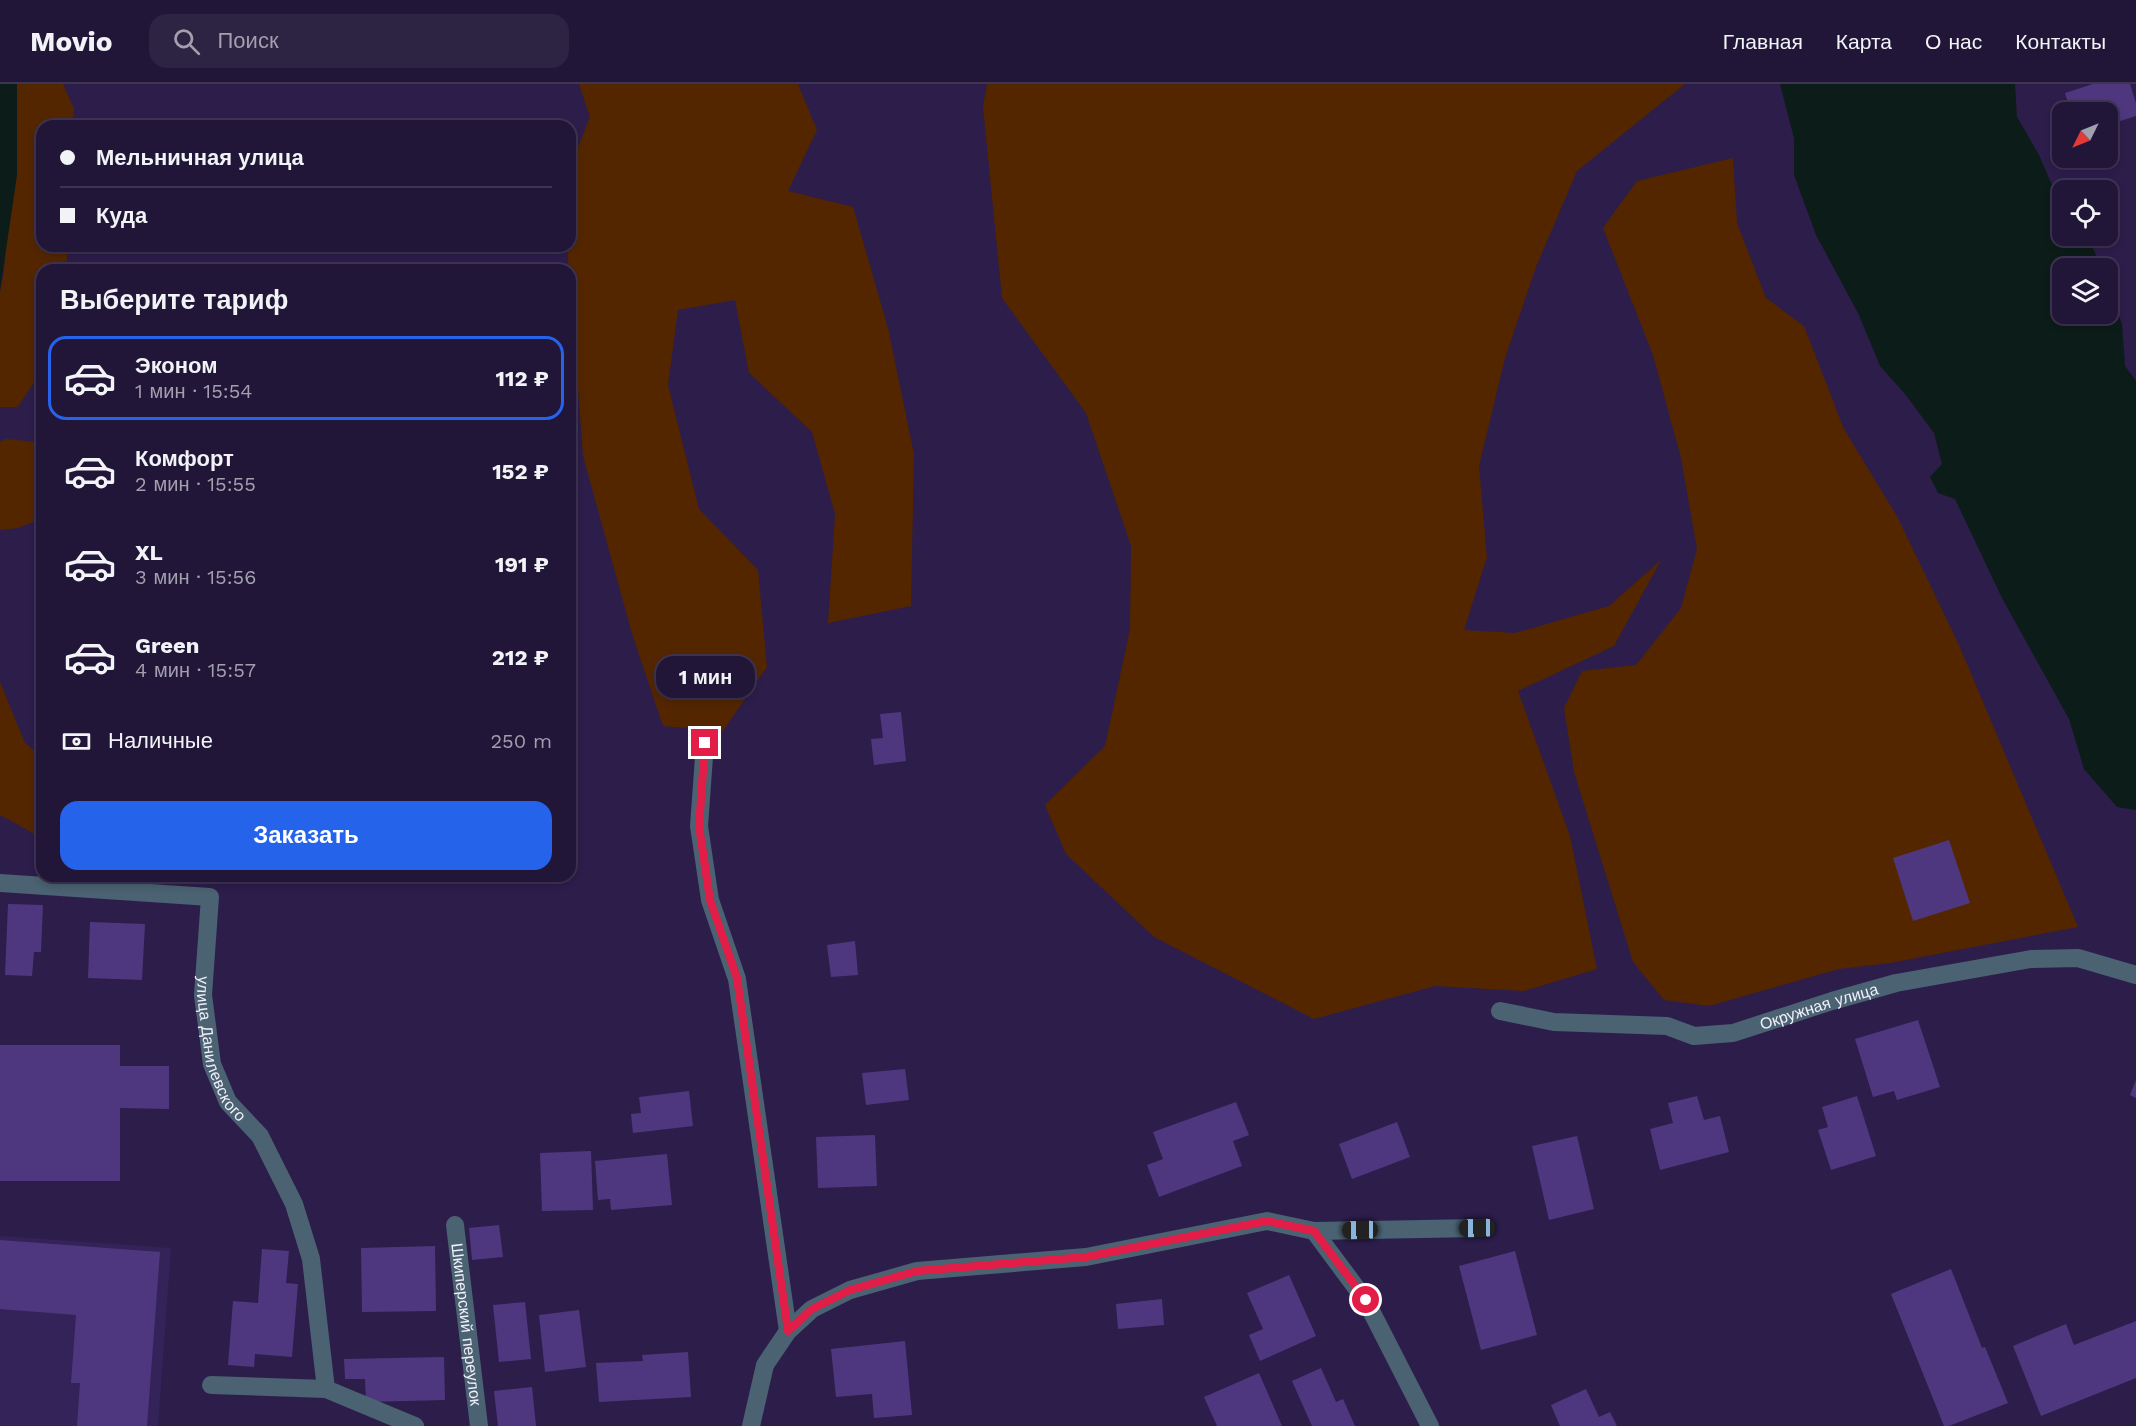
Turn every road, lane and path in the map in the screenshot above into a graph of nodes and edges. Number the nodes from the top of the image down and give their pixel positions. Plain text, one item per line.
1 (705, 743) dead end
2 (0, 883) edge
3 (2136, 975) edge
4 (1500, 1011) dead end
5 (455, 1225) dead end
6 (1477, 1228) dead end
7 (1314, 1231) junction
8 (788, 1331) junction
9 (211, 1385) dead end
10 (326, 1389) junction
11 (415, 1426) edge
12 (479, 1426) edge
13 (751, 1426) edge
14 (1430, 1426) edge

1 - 8 street
2 - 10 street, улица Данилевского
3 - 4 street, Окружная улица
5 - 12 street, Шкиперский переулок
6 - 7 street
7 - 8 street
7 - 14 street
8 - 13 street
9 - 10 street
10 - 11 street

